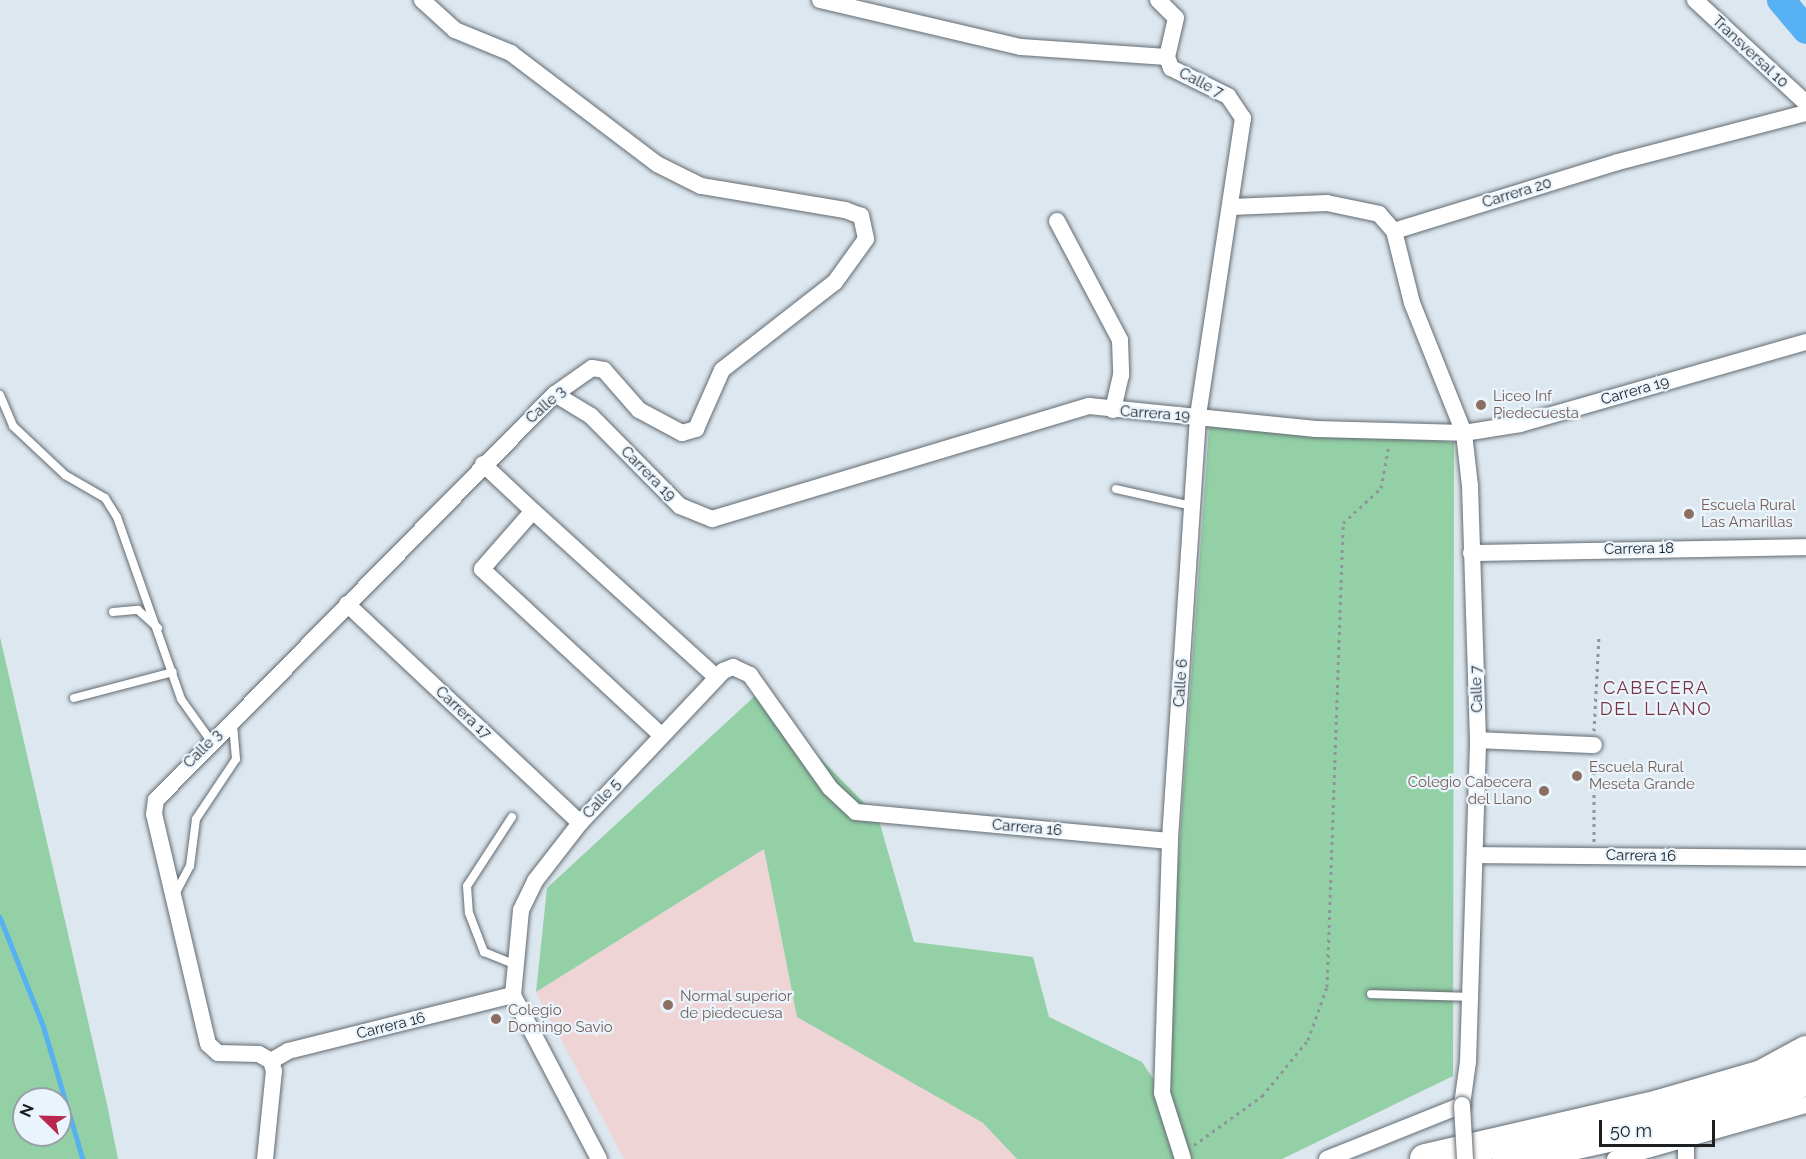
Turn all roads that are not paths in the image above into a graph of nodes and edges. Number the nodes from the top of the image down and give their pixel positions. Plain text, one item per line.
1 (422, 0) edge
2 (820, 0) edge
3 (1158, 0) edge
4 (1695, 0) edge
5 (1167, 57) junction
6 (1806, 103) edge
7 (1806, 113) edge
8 (1232, 207) junction
9 (1057, 221) dead end
10 (1394, 231) junction
11 (1806, 342) edge
12 (555, 394) junction
13 (0, 395) edge
14 (1113, 410) junction
15 (1198, 417) junction
16 (1464, 433) junction
17 (483, 464) junction
18 (1116, 489) dead end
19 (1192, 506) junction
20 (533, 511) junction
21 (1806, 547) edge
22 (1471, 553) junction
23 (347, 604) junction
24 (113, 612) dead end
25 (158, 628) junction
26 (173, 672) junction
27 (716, 677) junction
28 (74, 698) dead end
29 (232, 719) junction
30 (661, 735) junction
31 (1478, 740) junction
32 (211, 741) junction
33 (1594, 745) road end
34 (512, 817) dead end
35 (580, 823) junction
36 (1170, 841) junction
37 (1475, 855) junction
38 (1806, 858) edge
39 (173, 899) junction
40 (513, 964) junction
41 (1371, 994) dead end
42 (513, 995) junction
43 (1470, 997) junction
44 (1806, 1052) edge
45 (271, 1061) junction
46 (1806, 1080) edge
47 (1462, 1105) junction
48 (1806, 1105) edge
49 (1686, 1140) junction
50 (1182, 1157) edge
51 (265, 1159) edge
52 (598, 1159) edge
53 (1328, 1159) edge
54 (1425, 1159) edge
55 (1466, 1159) edge
56 (1508, 1159) edge
57 (1615, 1159) edge
58 (1686, 1159) edge

1 - 12 street, Calle 3
2 - 5 street
3 - 5 street, Calle 7
4 - 6 street, Transversal 10
5 - 8 street, Calle 7
7 - 10 street, Carrera 20
8 - 10 street
8 - 15 street, Calle 6
9 - 14 street
10 - 16 street, Calle 7
11 - 16 street, Carrera 19
12 - 14 street, Carrera 19
12 - 17 street, Calle 3
13 - 25 lane
14 - 15 street, Carrera 19
15 - 16 street, Carrera 19
15 - 19 street, Calle 6
16 - 22 street, Calle 7
17 - 20 street
17 - 23 street, Calle 3
18 - 19 lane
19 - 36 street, Calle 6
20 - 27 street
20 - 30 street
21 - 22 street, Carrera 18
22 - 31 street, Calle 7
23 - 29 street, Calle 3
23 - 35 street, Carrera 17
24 - 25 lane
25 - 26 lane
26 - 28 lane
26 - 32 lane
27 - 30 street, Calle 5
27 - 36 street, Carrera 16
29 - 32 street, Calle 3
29 - 39 lane
30 - 35 street, Calle 5
31 - 33 street
31 - 37 street, Calle 7
32 - 39 street, Calle 3
34 - 40 lane
35 - 40 street, Calle 5
36 - 50 street, Calle 6
37 - 38 street, Carrera 16
37 - 43 street, Calle 7
39 - 45 street, Calle 3
40 - 42 street, Calle 5
41 - 43 lane
42 - 45 street, Carrera 16
42 - 52 street, Calle 5
43 - 47 street, Calle 7
44 - 54 highway
45 - 51 street
46 - 56 highway
47 - 53 street
47 - 55 street, Calle 7, bridge
48 - 49 street
49 - 57 street
49 - 58 street

